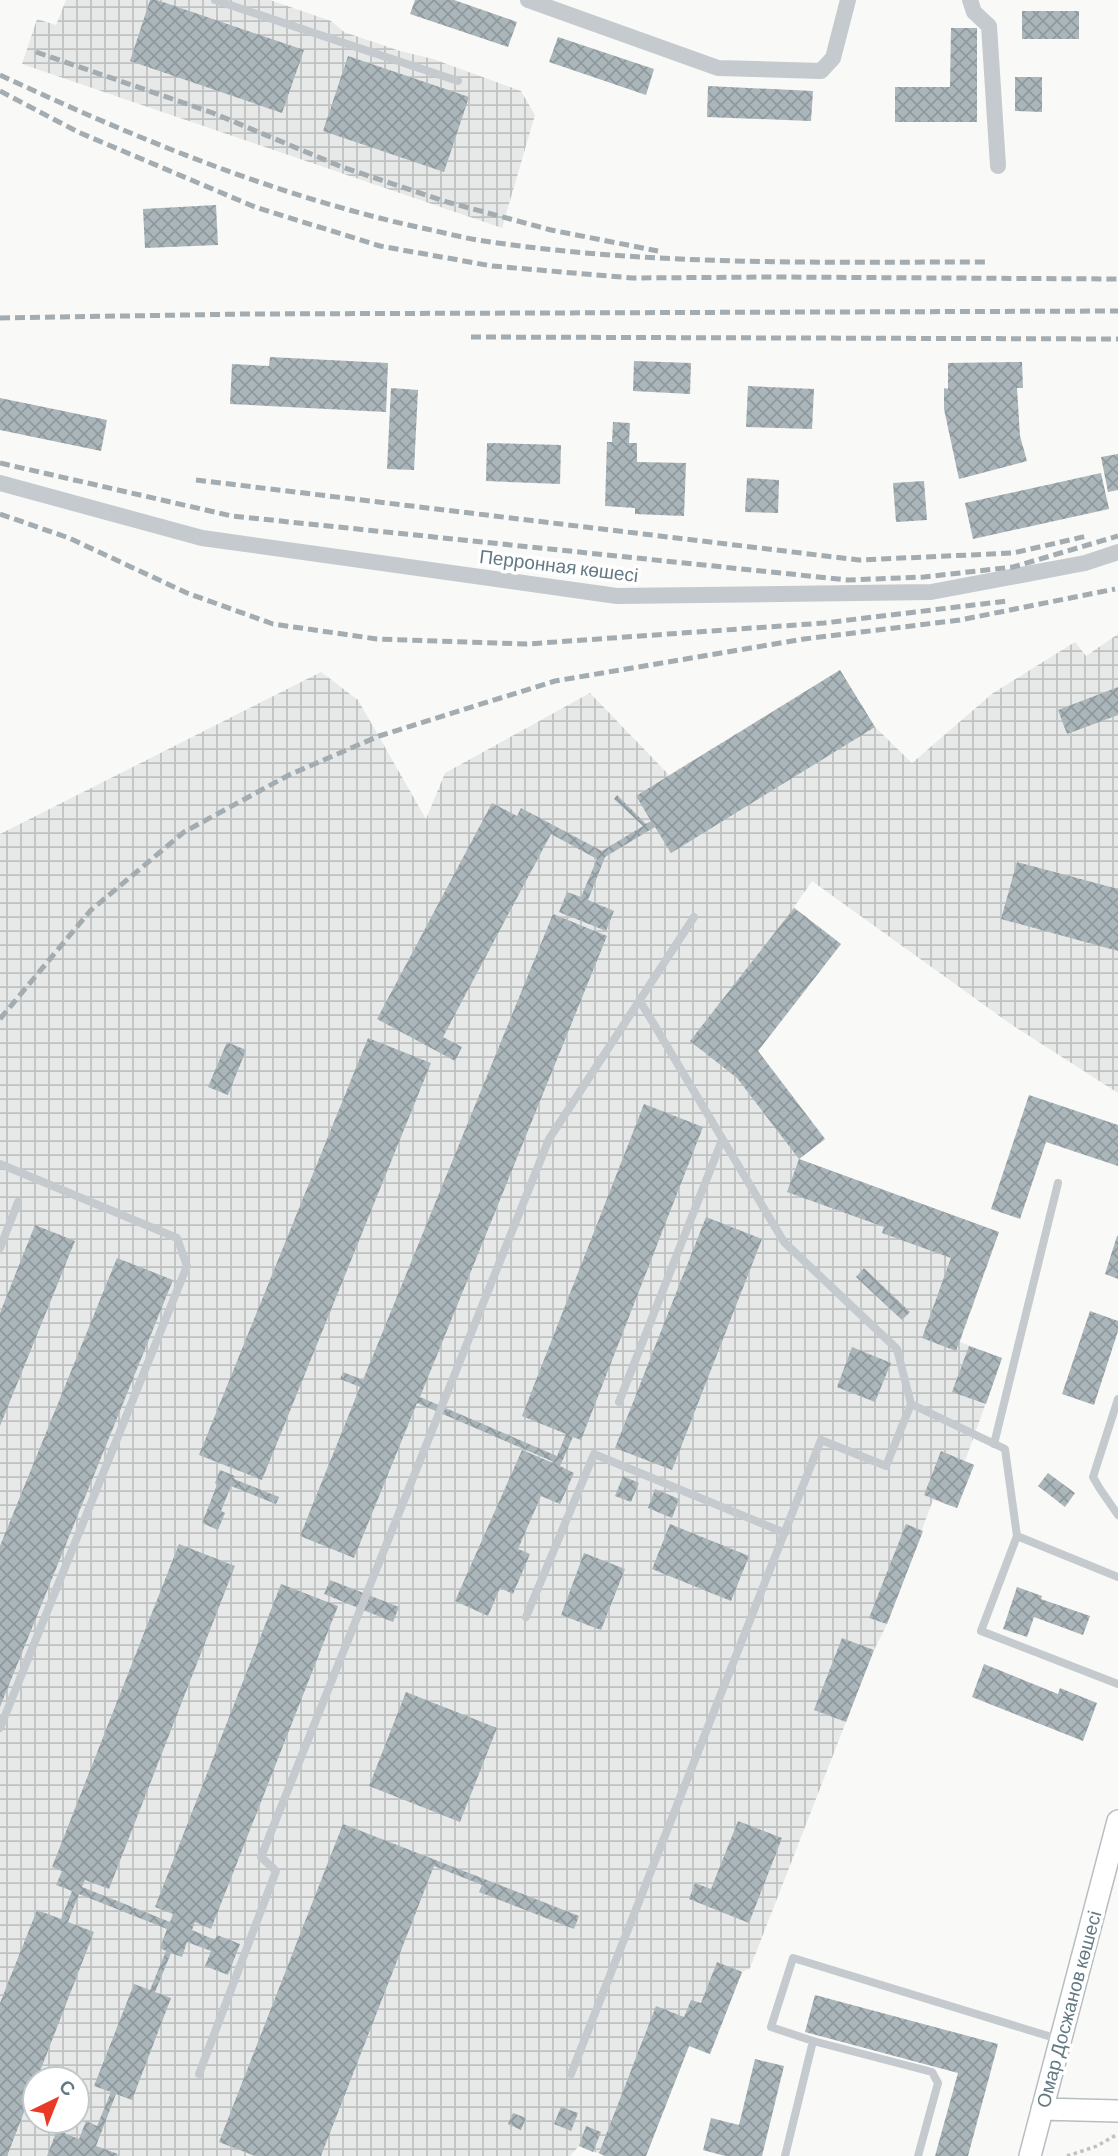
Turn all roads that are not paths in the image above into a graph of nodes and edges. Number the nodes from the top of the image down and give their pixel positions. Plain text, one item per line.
1 (215, 0) edge
2 (528, 0) edge
3 (848, 0) edge
4 (970, 0) edge
5 (457, 80) dead end
6 (998, 166) dead end
7 (0, 483) edge
8 (1118, 552) edge
9 (694, 917) dead end
10 (640, 1001) junction
11 (722, 1140) junction
12 (0, 1164) edge
13 (1058, 1183) dead end
14 (18, 1202) dead end
15 (0, 1248) edge
16 (1118, 1399) edge
17 (619, 1402) dead end
18 (911, 1404) junction
19 (994, 1444) junction
20 (1118, 1515) edge
21 (785, 1533) junction
22 (1017, 1536) junction
23 (1118, 1577) edge
24 (526, 1617) dead end
25 (1118, 1684) edge
26 (0, 1728) edge
27 (1118, 1821) edge
28 (1061, 2040) junction
29 (813, 2041) junction
30 (200, 2074) dead end
31 (571, 2074) dead end
32 (1042, 2109) junction
33 (1118, 2111) edge
34 (785, 2156) edge
35 (918, 2156) edge
36 (1030, 2156) edge

1 - 5 lane
2 - 3 street
4 - 6 street
7 - 8 street, Перронная көшесі
9 - 10 lane
10 - 11 lane
10 - 30 lane
11 - 17 lane
11 - 18 lane
12 - 26 lane
13 - 19 lane
14 - 15 lane
16 - 20 lane
18 - 19 lane
18 - 21 lane
19 - 22 lane
21 - 24 lane
21 - 31 lane
22 - 23 lane
22 - 25 lane
27 - 28 street, Омар Досжанов көшесі
28 - 29 lane
28 - 32 street, Омар Досжанов көшесі
29 - 34 lane
29 - 35 lane
32 - 33 street
32 - 36 street, Омар Досжанов көшесі

